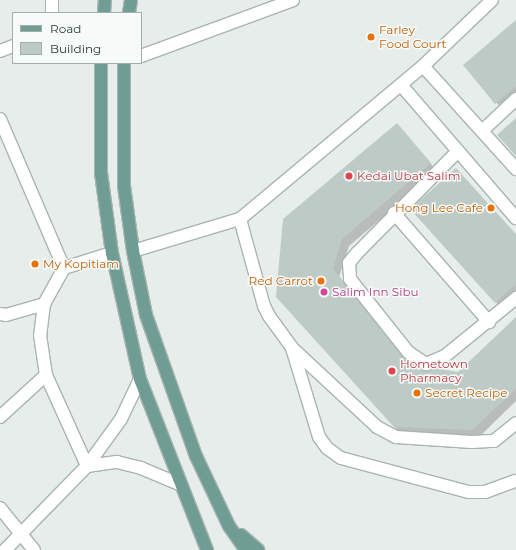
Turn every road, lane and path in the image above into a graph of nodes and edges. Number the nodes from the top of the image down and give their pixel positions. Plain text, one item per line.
1 (52, 0) edge
2 (105, 0) edge
3 (130, 0) edge
4 (293, 0) edge
5 (492, 0) edge
6 (52, 12) edge
7 (104, 12) edge
8 (129, 12) edge
9 (12, 46) edge
10 (0, 51) edge
11 (142, 56) edge
12 (101, 64) edge
13 (124, 64) edge
14 (423, 66) junction
15 (401, 85) junction
16 (516, 99) edge
17 (0, 119) edge
18 (482, 131) junction
19 (458, 151) junction
20 (516, 169) edge
21 (394, 213) junction
22 (516, 218) edge
23 (240, 219) junction
24 (132, 251) junction
25 (112, 253) junction
26 (64, 268) junction
27 (516, 298) edge
28 (44, 304) junction
29 (0, 314) edge
30 (489, 322) junction
31 (292, 348) junction
32 (46, 374) junction
33 (140, 379) junction
34 (0, 417) edge
35 (516, 423) edge
36 (87, 466) junction
37 (516, 481) edge
38 (179, 484) junction
39 (0, 508) edge
40 (229, 526) junction
41 (20, 534) junction
42 (201, 544) edge
43 (5, 550) edge
44 (34, 550) edge
45 (207, 550) edge
46 (246, 550) edge
47 (258, 550) edge

1 - 6 street
2 - 7 main road
3 - 8 main road
4 - 11 street
5 - 14 street
9 - 10 street
12 - 25 main road
13 - 24 main road
14 - 15 street
14 - 18 street
15 - 19 street
15 - 23 street
16 - 18 street
17 - 26 street
18 - 20 street
19 - 21 street
19 - 22 street
21 - 30 street
21 - 30 street
23 - 24 street
23 - 31 street
24 - 40 main road
25 - 26 street
25 - 33 main road
26 - 28 street
27 - 30 street
28 - 29 street
28 - 32 street
31 - 35 street
31 - 37 street
32 - 34 street
32 - 36 street
33 - 36 street
33 - 38 main road
36 - 38 street
36 - 41 street
38 - 42 main road
39 - 41 street
40 - 46 main road
40 - 47 main road
41 - 43 street
41 - 44 street
42 - 45 main road

